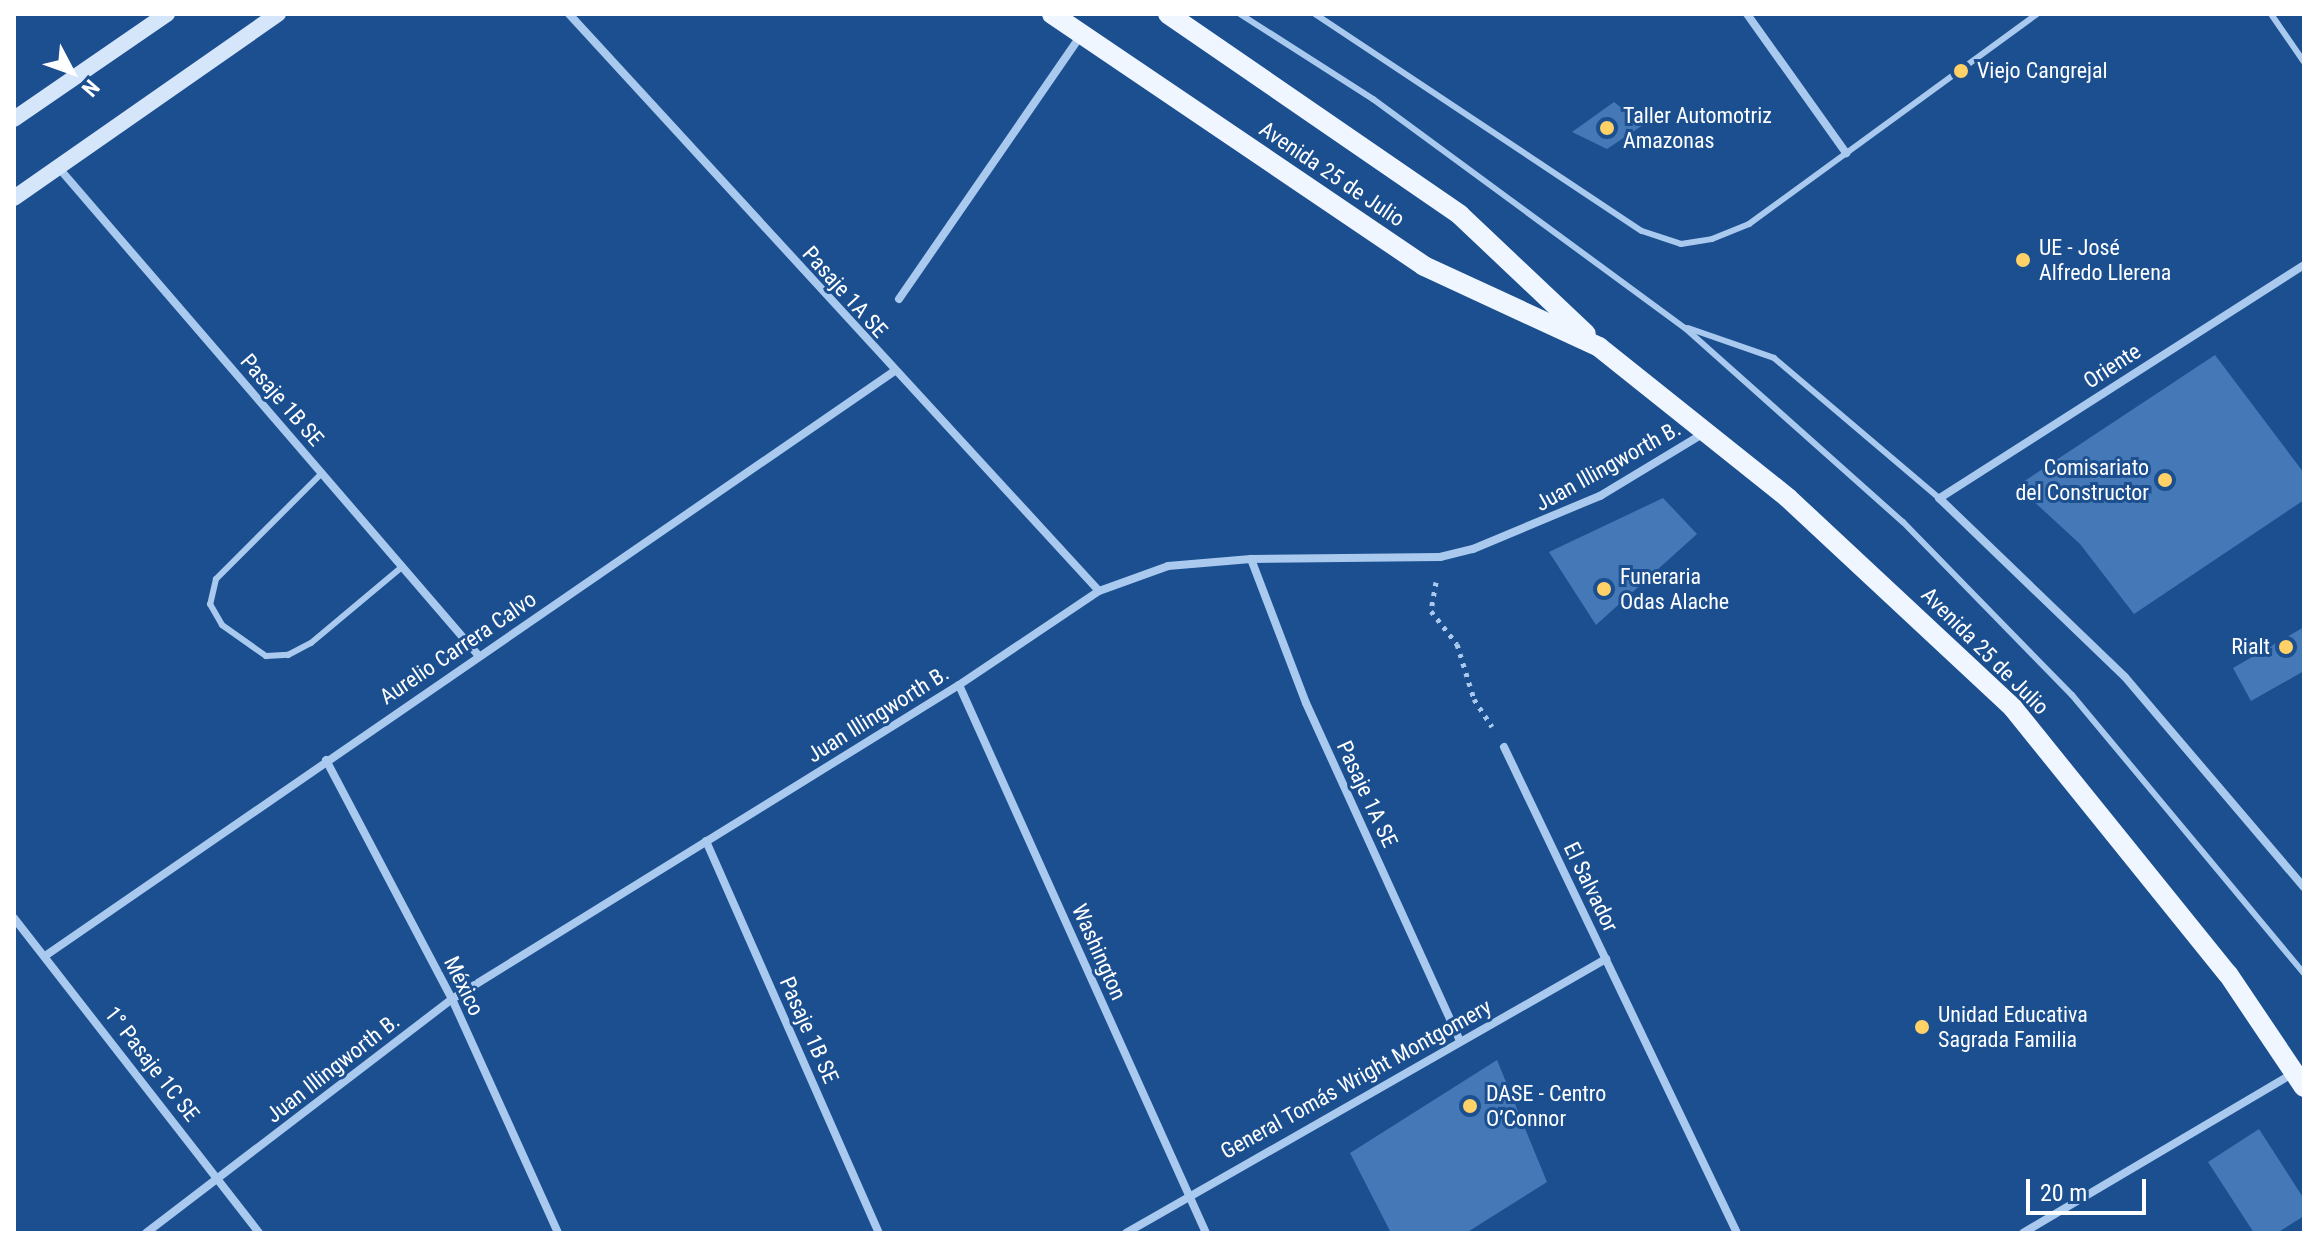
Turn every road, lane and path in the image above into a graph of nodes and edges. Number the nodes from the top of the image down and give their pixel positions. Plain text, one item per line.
1 (278, 14) edge
2 (569, 14) edge
3 (1052, 14) edge
4 (1168, 14) edge
5 (1240, 14) edge
6 (1315, 14) edge
7 (1747, 14) edge
8 (2037, 14) edge
9 (2271, 14) edge
10 (163, 15) edge
11 (1082, 34) junction
12 (2304, 62) edge
13 (14, 119) edge
14 (1846, 153) junction
15 (58, 167) junction
16 (14, 198) edge
17 (2304, 265) edge
18 (899, 299) dead end
19 (1685, 328) junction
20 (1599, 347) junction
21 (893, 372) junction
22 (1708, 431) junction
23 (322, 473) junction
24 (1939, 498) junction
25 (1440, 557) junction
26 (1251, 559) junction
27 (402, 567) junction
28 (1099, 591) junction
29 (479, 656) junction
30 (959, 685) junction
31 (1504, 747) joint
32 (326, 760) junction
33 (706, 841) junction
34 (2304, 887) edge
35 (14, 918) edge
36 (45, 956) junction
37 (1606, 959) junction
38 (2304, 973) edge
39 (452, 999) junction
40 (1460, 1041) junction
41 (2300, 1080) edge
42 (218, 1179) junction
43 (1188, 1194) junction
44 (146, 1233) edge
45 (259, 1233) edge
46 (558, 1233) edge
47 (879, 1233) edge
48 (1126, 1233) edge
49 (1206, 1233) edge
50 (1737, 1233) edge
51 (2023, 1233) edge

1 - 15 main road
2 - 21 street, Pasaje 1A SE
3 - 11 main road, Avenida 25 de Julio
4 - 20 main road, Avenida 25 de Julio
5 - 19 lane, Avenida 25 de Julio
6 - 14 lane
7 - 14 street
8 - 14 lane
9 - 12 lane
10 - 13 main road
11 - 18 street
11 - 20 main road, Avenida 25 de Julio
15 - 16 main road
15 - 23 street, Pasaje 1B SE
17 - 24 street, Oriente
19 - 24 lane, Avenida 25 de Julio
19 - 38 lane, Avenida 25 de Julio
20 - 22 main road, Avenida 25 de Julio
21 - 28 street, Pasaje 1A SE
21 - 29 street, Aurelio Carrera Calvo
22 - 25 street, Juan Illingworth B.
22 - 41 main road, Avenida 25 de Julio
23 - 27 street, Pasaje 1B SE
23 - 27 lane
24 - 34 street, Avenida 25 de Julio
25 - 26 street, Juan Illingworth B.
25 - 31 path
26 - 28 street, Juan Illingworth B.
26 - 40 street, Pasaje 1A SE
27 - 29 street, Pasaje 1B SE
28 - 30 street, Juan Illingworth B.
29 - 32 street, Aurelio Carrera Calvo
30 - 33 street, Juan Illingworth B.
30 - 43 street, Washington
31 - 37 street, El Salvador
32 - 36 street, Aurelio Carrera Calvo
32 - 39 street, México
33 - 39 street, Juan Illingworth B.
33 - 47 street, Pasaje 1B SE
35 - 36 street, 1° Pasaje 1C SE
36 - 42 street, 1° Pasaje 1C SE
37 - 40 street, General Tomás Wright Montgomery
37 - 50 street, El Salvador
39 - 42 street, Juan Illingworth B.
39 - 46 street, México
40 - 43 street, General Tomás Wright Montgomery
41 - 51 street
42 - 44 street, Juan Illingworth B.
42 - 45 street, 1° Pasaje 1C SE
43 - 48 street, General Tomás Wright Montgomery
43 - 49 street, Washington

